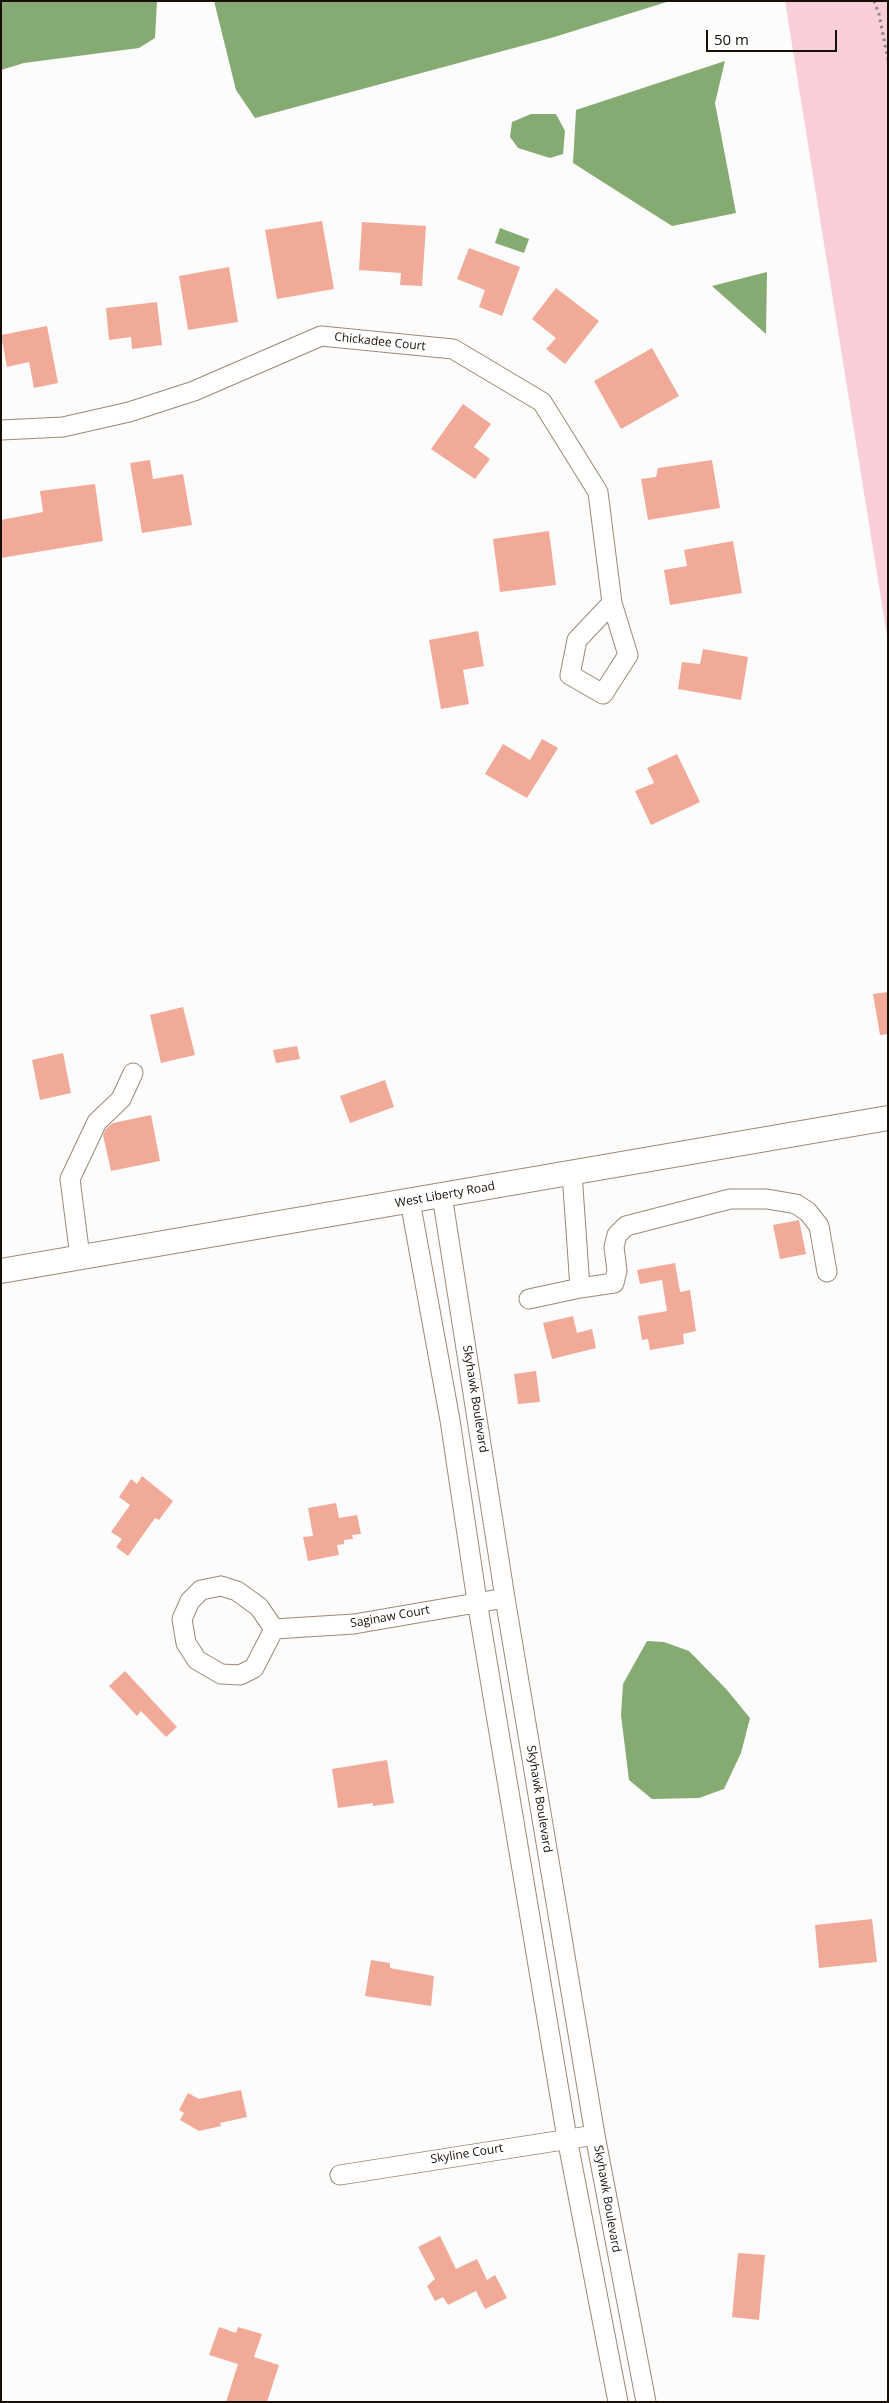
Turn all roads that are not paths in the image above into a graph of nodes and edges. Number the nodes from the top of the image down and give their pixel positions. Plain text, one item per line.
1 (1, 430) edge
2 (612, 603) dead end
3 (133, 1074) dead end
4 (888, 1118) edge
5 (572, 1172) junction
6 (442, 1195) junction
7 (410, 1201) junction
8 (80, 1257) junction
9 (1, 1271) edge
10 (827, 1272) dead end
11 (580, 1288) junction
12 (529, 1299) dead end
13 (505, 1598) junction
14 (477, 1601) junction
15 (274, 1629) junction
16 (595, 2135) junction
17 (567, 2138) junction
18 (340, 2175) dead end
19 (618, 2402) edge
20 (646, 2402) edge

1 - 2 street, Chickadee Court
3 - 8 street
4 - 5 main road, West Liberty Road
5 - 6 main road, West Liberty Road
5 - 11 street
6 - 7 main road, West Liberty Road
6 - 13 street, Skyhawk Boulevard
7 - 8 main road, West Liberty Road
7 - 14 street
8 - 9 main road, West Liberty Road
10 - 11 street
11 - 12 street
13 - 14 street, Saginaw Court
13 - 16 street, Skyhawk Boulevard
14 - 15 street, Saginaw Court
14 - 17 street
15 - 15 street
16 - 17 street, Skyline Court
16 - 20 street, Skyhawk Boulevard
17 - 18 street, Skyline Court
17 - 19 street

